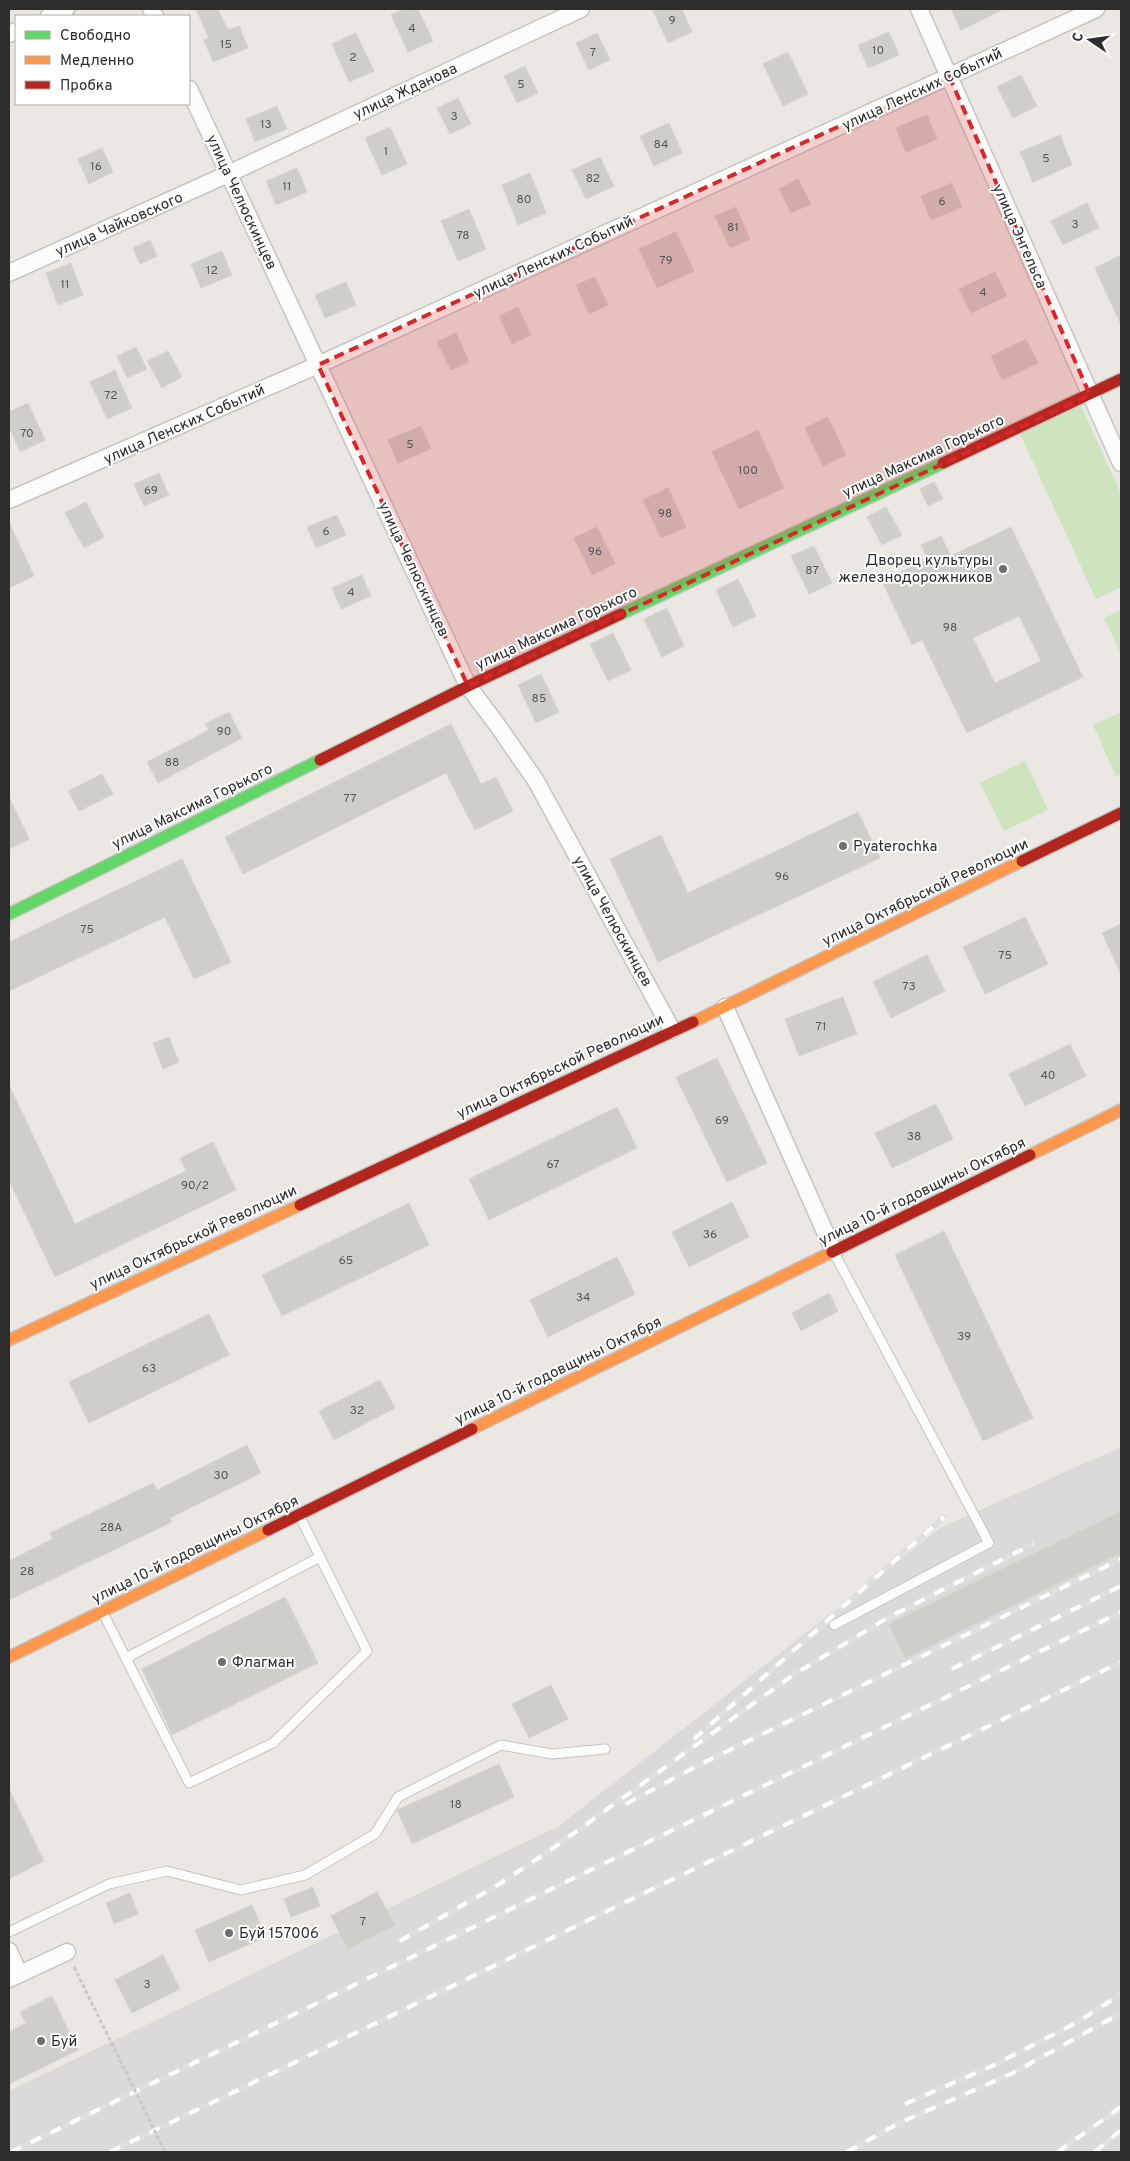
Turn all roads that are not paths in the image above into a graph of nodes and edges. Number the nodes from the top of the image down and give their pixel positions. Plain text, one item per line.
1 (66, 9) edge
2 (581, 9) edge
3 (919, 9) edge
4 (1096, 9) edge
5 (51, 15) edge
6 (948, 76) junction
7 (190, 91) edge
8 (228, 174) junction
9 (9, 272) edge
10 (318, 365) junction
11 (1121, 379) edge
12 (1090, 395) junction
13 (1121, 463) edge
14 (9, 500) edge
15 (468, 686) junction
16 (1121, 813) edge
17 (9, 914) edge
18 (725, 1007) junction
19 (672, 1030) junction
20 (1121, 1110) edge
21 (834, 1252) junction
22 (9, 1340) edge
23 (299, 1514) junction
24 (320, 1557) junction
25 (102, 1611) junction
26 (834, 1625) dead end
27 (9, 1657) edge
28 (126, 1658) junction
29 (605, 1749) dead end
30 (9, 1932) edge
31 (9, 1952) edge
32 (67, 1952) road end
33 (14, 1977) edge

1 - 5 street
2 - 8 street, улица Жданова
3 - 6 street, улица Энгельса
4 - 6 street, улица Ленских Событий
6 - 10 street, улица Ленских Событий
6 - 12 street, улица Энгельса
7 - 8 street, улица Челюскинцев
8 - 9 street, улица Чайковского
8 - 10 street, улица Челюскинцев
10 - 14 street, улица Ленских Событий
10 - 15 street, улица Челюскинцев
11 - 12 street, улица Максима Горького
12 - 13 street, улица Энгельса
12 - 15 street, улица Максима Горького
15 - 17 street, улица Максима Горького
15 - 19 street, улица Челюскинцев
16 - 18 street, улица Октябрьской Революции
18 - 19 street, улица Октябрьской Революции
18 - 21 street
19 - 22 street, улица Октябрьской Революции
20 - 21 street, улица 10-й годовщины Октября
21 - 23 street, улица 10-й годовщины Октября
21 - 26 lane
23 - 24 lane
23 - 25 street, улица 10-й годовщины Октября
24 - 28 lane
24 - 28 lane
25 - 27 street, улица 10-й годовщины Октября
25 - 28 lane
29 - 30 lane
31 - 33 street
32 - 33 street

